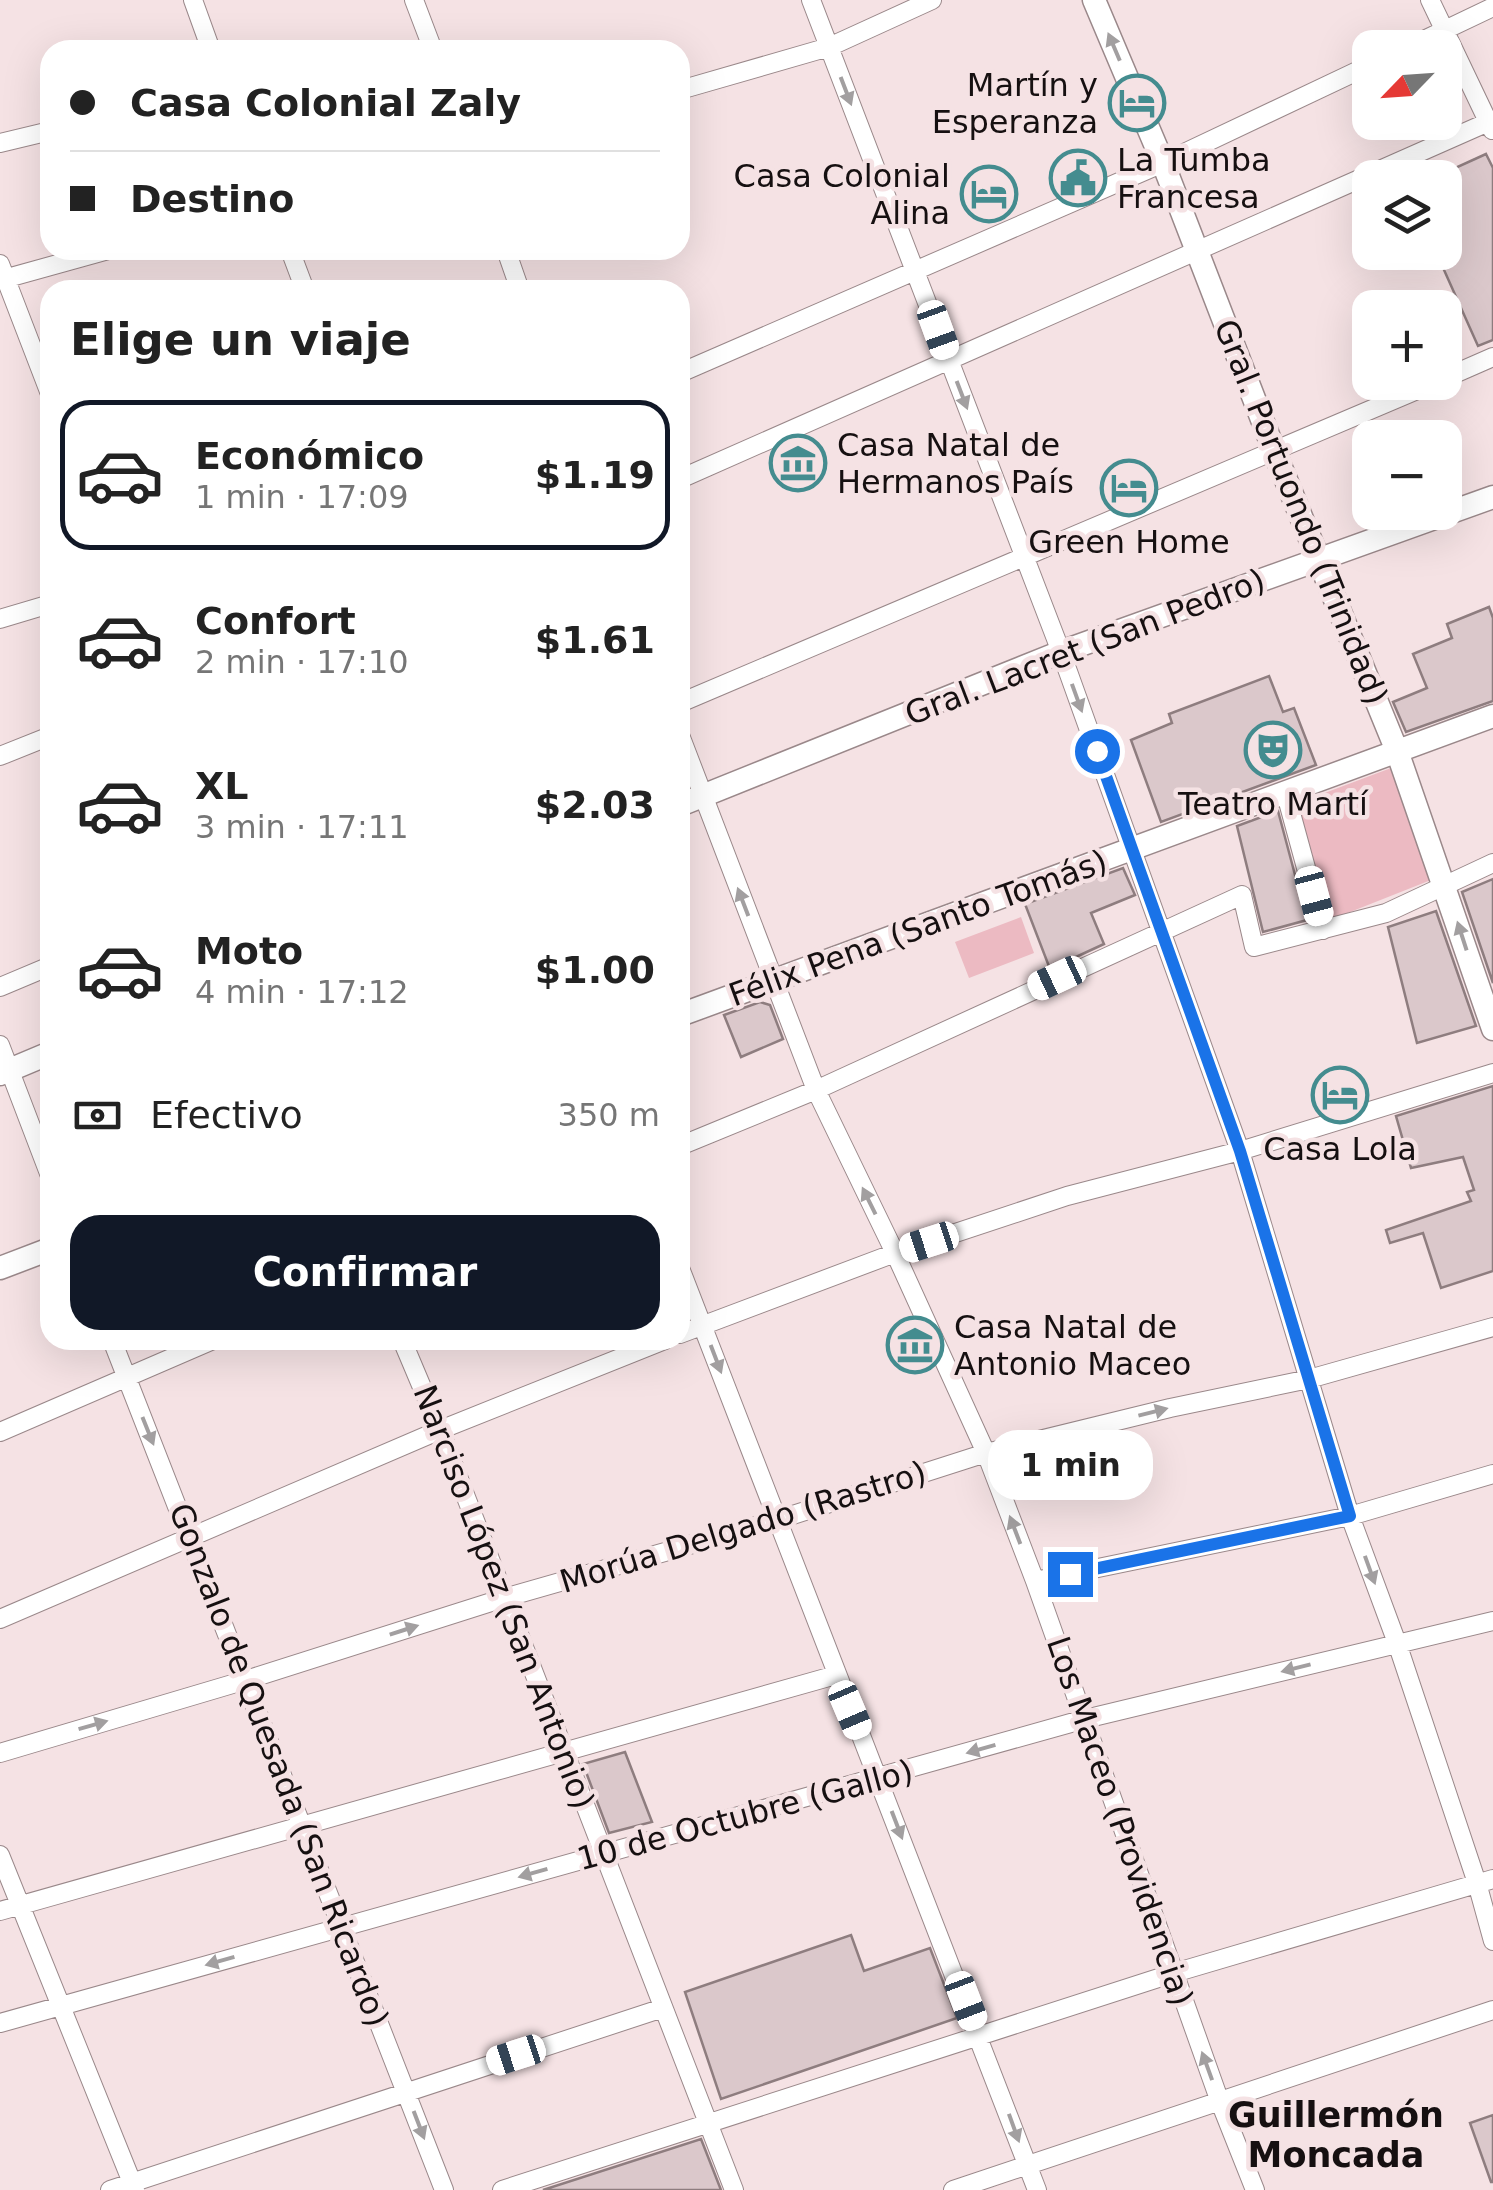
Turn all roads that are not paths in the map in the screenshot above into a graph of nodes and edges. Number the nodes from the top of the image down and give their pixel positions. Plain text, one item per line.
1 (192, 0) edge
2 (414, 0) edge
3 (811, 0) edge
4 (932, 0) edge
5 (1094, 0) edge
6 (1430, 0) edge
7 (1493, 7) edge
8 (1446, 30) joint
9 (208, 40) edge
10 (428, 40) edge
11 (829, 47) junction
12 (1462, 64) edge
13 (1352, 74) edge
14 (690, 87) edge
15 (1491, 125) edge
16 (40, 133) edge
17 (0, 142) edge
18 (1163, 163) junction
19 (1198, 252) junction
20 (64, 260) edge
21 (916, 268) junction
22 (2, 274) edge
23 (1493, 357) edge
24 (949, 361) junction
25 (40, 369) edge
26 (690, 369) edge
27 (1462, 371) edge
28 (1395, 400) edge
29 (1275, 453) junction
30 (690, 475) edge
31 (1493, 497) edge
32 (1024, 558) junction
33 (1320, 560) junction
34 (40, 607) edge
35 (0, 619) edge
36 (1060, 652) junction
37 (690, 699) edge
38 (1493, 716) edge
39 (40, 740) edge
40 (1397, 751) junction
41 (0, 756) edge
42 (690, 762) edge
43 (1285, 791) junction
44 (703, 796) junction
45 (690, 801) edge
46 (1133, 850) junction
47 (1493, 863) edge
48 (1446, 885) junction
49 (1161, 930) junction
50 (1323, 930) junction
51 (40, 970) edge
52 (773, 979) junction
53 (0, 987) edge
54 (690, 1011) edge
55 (1492, 1025) edge
56 (0, 1044) edge
57 (40, 1057) edge
58 (5, 1072) edge
59 (1493, 1073) edge
60 (816, 1090) junction
61 (690, 1142) edge
62 (1240, 1151) junction
63 (40, 1153) edge
64 (40, 1253) edge
65 (895, 1253) junction
66 (0, 1268) edge
67 (690, 1292) edge
68 (703, 1324) junction
69 (1493, 1327) edge
70 (690, 1330) edge
71 (116, 1350) edge
72 (189, 1350) edge
73 (406, 1350) edge
74 (639, 1350) edge
75 (126, 1377) junction
76 (1309, 1379) junction
77 (440, 1430) junction
78 (0, 1432) edge
79 (986, 1453) junction
80 (1493, 1474) edge
81 (1350, 1516) junction
82 (777, 1520) junction
83 (192, 1539) junction
84 (1035, 1581) junction
85 (504, 1598) junction
86 (0, 1619) edge
87 (1493, 1621) edge
88 (1397, 1643) junction
89 (836, 1675) junction
90 (246, 1680) junction
91 (1085, 1719) junction
92 (563, 1751) junction
93 (0, 1752) edge
94 (880, 1778) junction
95 (302, 1826) junction
96 (604, 1852) junction
97 (0, 1855) edge
98 (1485, 1881) edge
99 (21, 1905) junction
100 (0, 1911) edge
101 (341, 1926) junction
102 (1493, 1940) edge
103 (1174, 1973) junction
104 (62, 2007) junction
105 (663, 2008) junction
106 (1493, 2010) edge
107 (0, 2023) edge
108 (980, 2038) junction
109 (406, 2090) junction
110 (1220, 2102) junction
111 (709, 2122) junction
112 (1027, 2165) junction
113 (134, 2186) edge
114 (110, 2190) edge
115 (444, 2190) edge
116 (502, 2190) edge
117 (734, 2190) edge
118 (953, 2190) edge
119 (1036, 2190) edge
120 (1255, 2190) edge

1 - 9 street
2 - 10 street
3 - 11 street
4 - 11 street
18 -> 5 street, Gral. Portuondo (Trinidad)
6 - 8 street
7 - 8 street
11 - 14 street
11 -> 21 street
12 - 15 street
13 - 18 street
15 - 19 street
16 - 17 street
18 - 19 street, Gral. Portuondo (Trinidad)
18 - 21 street
19 - 24 street
19 - 29 street, Gral. Portuondo (Trinidad)
20 - 22 street
21 - 24 street
21 - 26 street
22 - 25 street
23 - 27 street
24 - 30 street
24 -> 32 street
28 - 29 street
29 - 32 street
29 - 33 street, Gral. Portuondo (Trinidad)
31 - 33 street, Gral. Lacret (San Pedro)
32 - 36 street
32 - 37 street
33 - 36 street, Gral. Lacret (San Pedro)
33 - 40 street, Gral. Portuondo (Trinidad)
34 - 35 street
36 - 44 street, Gral. Lacret (San Pedro)
36 -> 46 street
38 - 40 street, Félix Pena (Santo Tomás)
39 - 41 street
40 - 43 street, Félix Pena (Santo Tomás)
40 - 48 street, Gral. Portuondo (Trinidad)
42 - 44 street, Los Maceo (Providencia)
43 - 46 street, Félix Pena (Santo Tomás)
43 - 50 street
44 - 45 street, Gral. Lacret (San Pedro)
52 -> 44 street, Los Maceo (Providencia)
46 - 49 street
46 - 52 street, Félix Pena (Santo Tomás)
47 - 48 street
48 - 50 street
55 -> 48 street, Gral. Portuondo (Trinidad)
49 - 50 street
49 - 60 street
49 - 62 street
51 - 53 street
52 - 54 street, Félix Pena (Santo Tomás)
52 - 60 street, Los Maceo (Providencia)
56 - 58 street
57 - 58 street
58 - 63 street
59 - 62 street
60 - 61 street
65 -> 60 street, Los Maceo (Providencia)
62 - 65 street
62 - 76 street
64 - 66 street
65 - 68 street
65 - 79 street, Los Maceo (Providencia)
67 - 68 street
68 - 70 street
68 -> 82 street
69 - 76 street, Morúa Delgado (Rastro)
71 - 75 street, Gonzalo de Quesada (San Ricardo)
72 - 75 street
73 - 77 street, Narciso López (San Antonio)
74 - 77 street
75 - 78 street
75 -> 83 street, Gonzalo de Quesada (San Ricardo)
79 -> 76 street, Morúa Delgado (Rastro)
76 - 81 street
77 - 83 street
77 - 85 street, Narciso López (San Antonio)
79 - 82 street, Morúa Delgado (Rastro)
84 -> 79 street, Los Maceo (Providencia)
80 - 81 street
81 - 84 street
81 -> 88 street
82 - 85 street, Morúa Delgado (Rastro)
82 - 89 street
83 - 86 street
83 - 90 street, Gonzalo de Quesada (San Ricardo)
84 - 91 street, Los Maceo (Providencia)
90 -> 85 street, Morúa Delgado (Rastro)
85 - 92 street, Narciso López (San Antonio)
87 - 88 street, 10 de Octubre (Gallo)
88 -> 91 street, 10 de Octubre (Gallo)
88 - 98 street
89 - 92 street
89 - 94 street
93 -> 90 street, Morúa Delgado (Rastro)
90 - 95 street, Gonzalo de Quesada (San Ricardo)
91 -> 94 street, 10 de Octubre (Gallo)
91 - 103 street, Los Maceo (Providencia)
92 - 95 street
92 - 96 street, Narciso López (San Antonio)
94 - 96 street, 10 de Octubre (Gallo)
94 -> 108 street
95 - 99 street
95 - 101 street, Gonzalo de Quesada (San Ricardo)
96 -> 101 street, 10 de Octubre (Gallo)
96 - 105 street, Narciso López (San Antonio)
97 - 99 street
98 - 102 street
98 - 103 street
99 - 100 street
99 - 104 street
101 -> 104 street, 10 de Octubre (Gallo)
101 - 109 street, Gonzalo de Quesada (San Ricardo)
103 - 108 street
110 -> 103 street, Los Maceo (Providencia)
104 - 107 street, 10 de Octubre (Gallo)
104 - 113 street
105 - 109 street
105 - 111 street, Narciso López (San Antonio)
106 - 110 street
108 - 111 street
108 -> 112 street
109 - 113 street
109 -> 115 street, Gonzalo de Quesada (San Ricardo)
110 - 112 street
110 - 120 street, Los Maceo (Providencia)
111 - 116 street
111 - 117 street, Narciso López (San Antonio)
112 - 118 street
112 - 119 street
113 - 114 street

